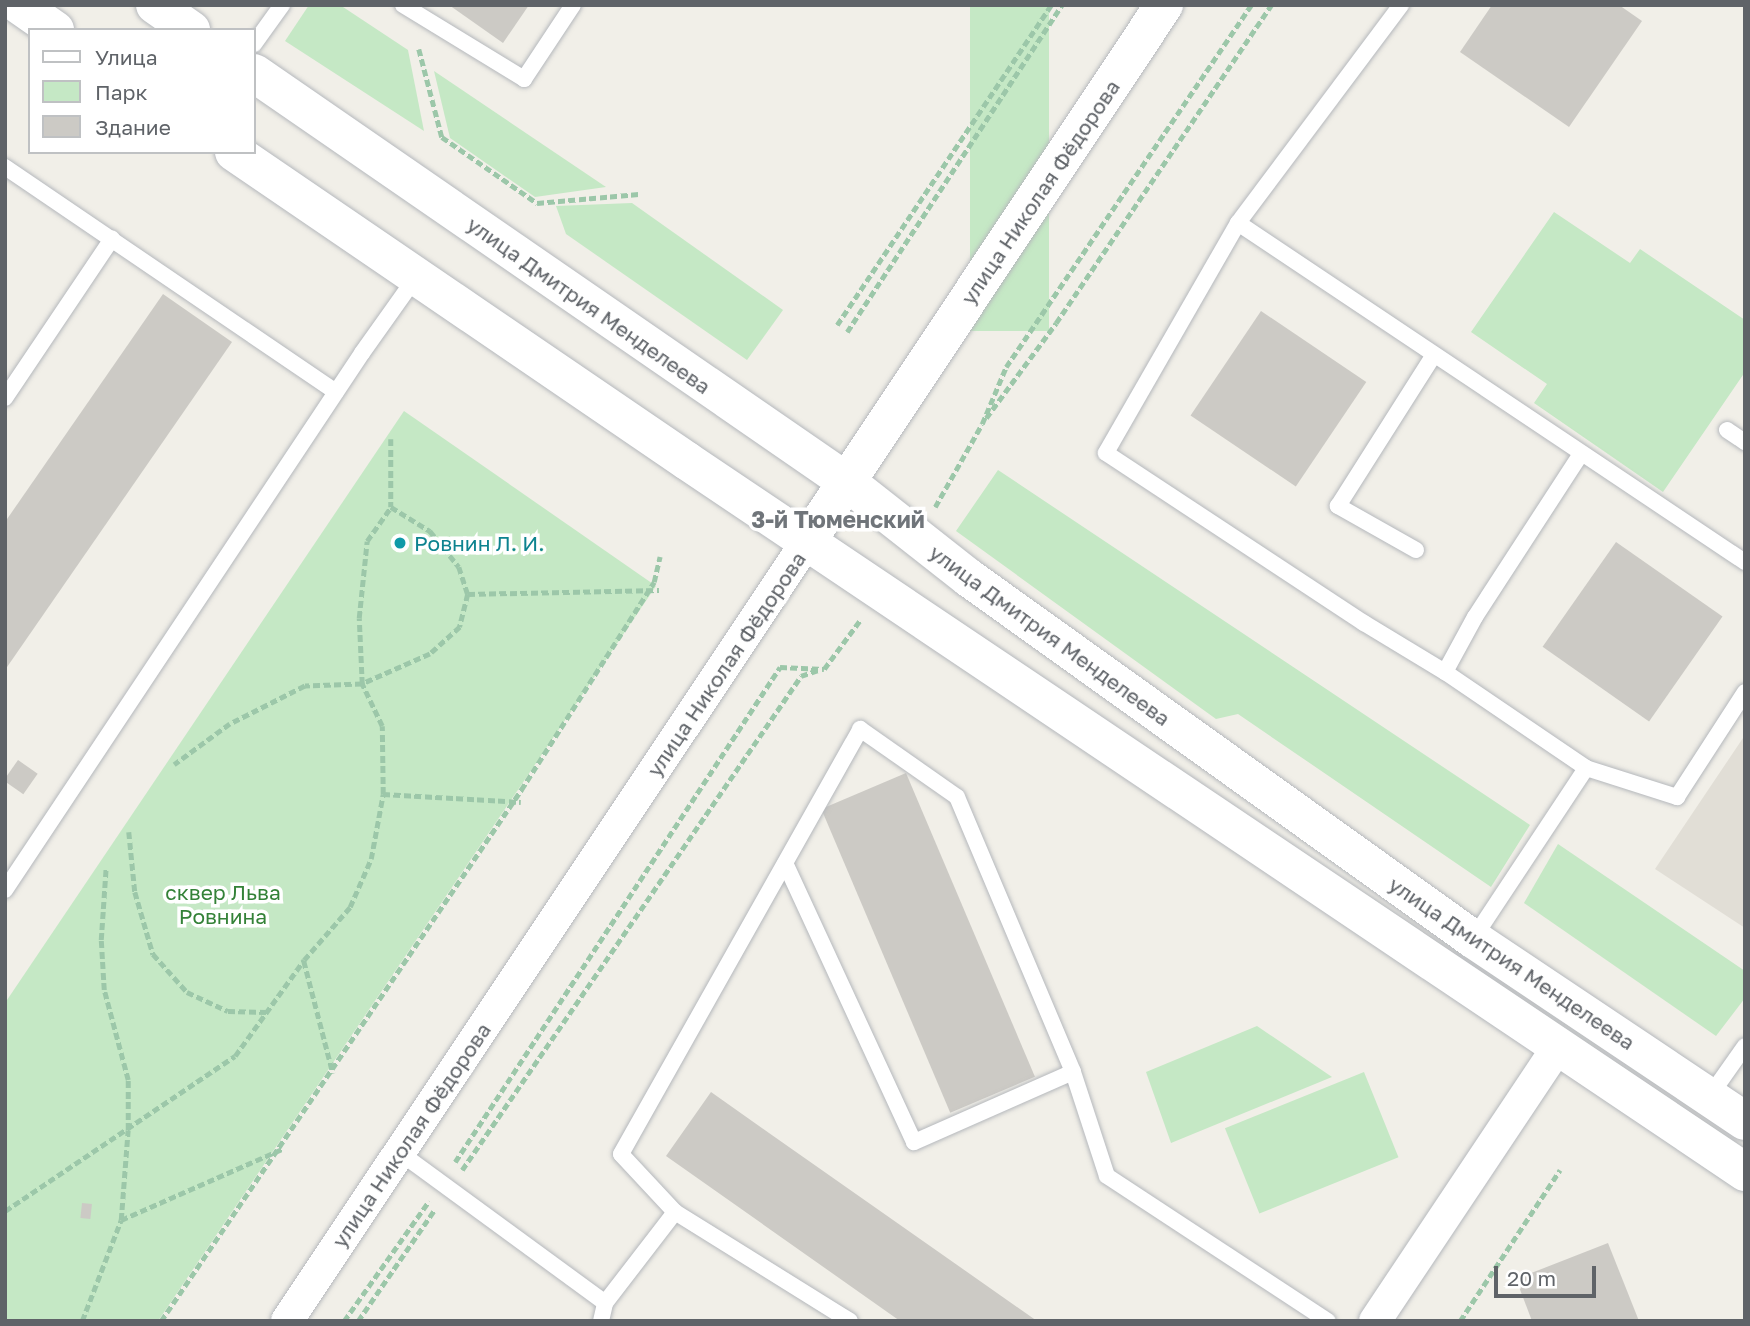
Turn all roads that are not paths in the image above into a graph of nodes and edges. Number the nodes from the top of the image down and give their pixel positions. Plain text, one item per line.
1 (19, 5) edge
2 (155, 5) edge
3 (282, 5) edge
4 (403, 5) edge
5 (573, 5) edge
6 (1164, 5) edge
7 (1401, 5) edge
8 (51, 28) edge
9 (188, 28) edge
10 (256, 41) edge
11 (256, 74) edge
12 (237, 154) edge
13 (5, 167) edge
14 (1238, 223) junction
15 (112, 239) junction
16 (416, 277) junction
17 (1434, 355) junction
18 (337, 391) junction
19 (5, 398) edge
20 (1727, 430) dead end
21 (1745, 442) edge
22 (1581, 454) junction
23 (846, 482) junction
24 (808, 540) junction
25 (1416, 550) dead end
26 (1745, 562) edge
27 (1445, 672) junction
28 (1745, 692) edge
29 (1586, 768) junction
30 (785, 863) junction
31 (5, 890) edge
32 (1473, 939) junction
33 (1745, 1046) edge
34 (1557, 1048) junction
35 (1073, 1072) junction
36 (1709, 1097) junction
37 (1745, 1121) edge
38 (399, 1152) junction
39 (1745, 1172) edge
40 (675, 1212) junction
41 (606, 1303) junction
42 (287, 1321) edge
43 (601, 1321) edge
44 (850, 1321) edge
45 (1328, 1321) edge
46 (1375, 1321) edge

1 - 8 street
2 - 9 street
3 - 10 lane
4 - 5 lane
6 - 23 street, улица Николая Фёдорова
7 - 14 lane
11 - 23 street, улица Дмитрия Менделеева
12 - 16 street
13 - 15 lane
14 - 17 lane
14 - 27 lane
15 - 18 lane
15 - 19 lane
16 - 18 lane
16 - 24 street
17 - 22 lane
17 - 25 lane
18 - 31 lane
20 - 21 lane
22 - 26 lane
22 - 27 lane
23 - 24 street, улица Николая Фёдорова
23 - 32 street, улица Дмитрия Менделеева
24 - 34 street
24 - 38 street, улица Николая Фёдорова
27 - 29 lane
28 - 29 lane
29 - 32 lane
30 - 35 lane
30 - 35 lane
30 - 40 lane
32 - 36 street, улица Дмитрия Менделеева
33 - 36 lane
34 - 39 street
34 - 46 street
35 - 45 lane
36 - 37 street, улица Дмитрия Менделеева
38 - 41 lane
38 - 42 street, улица Николая Фёдорова
40 - 41 lane
40 - 44 lane
41 - 43 lane

